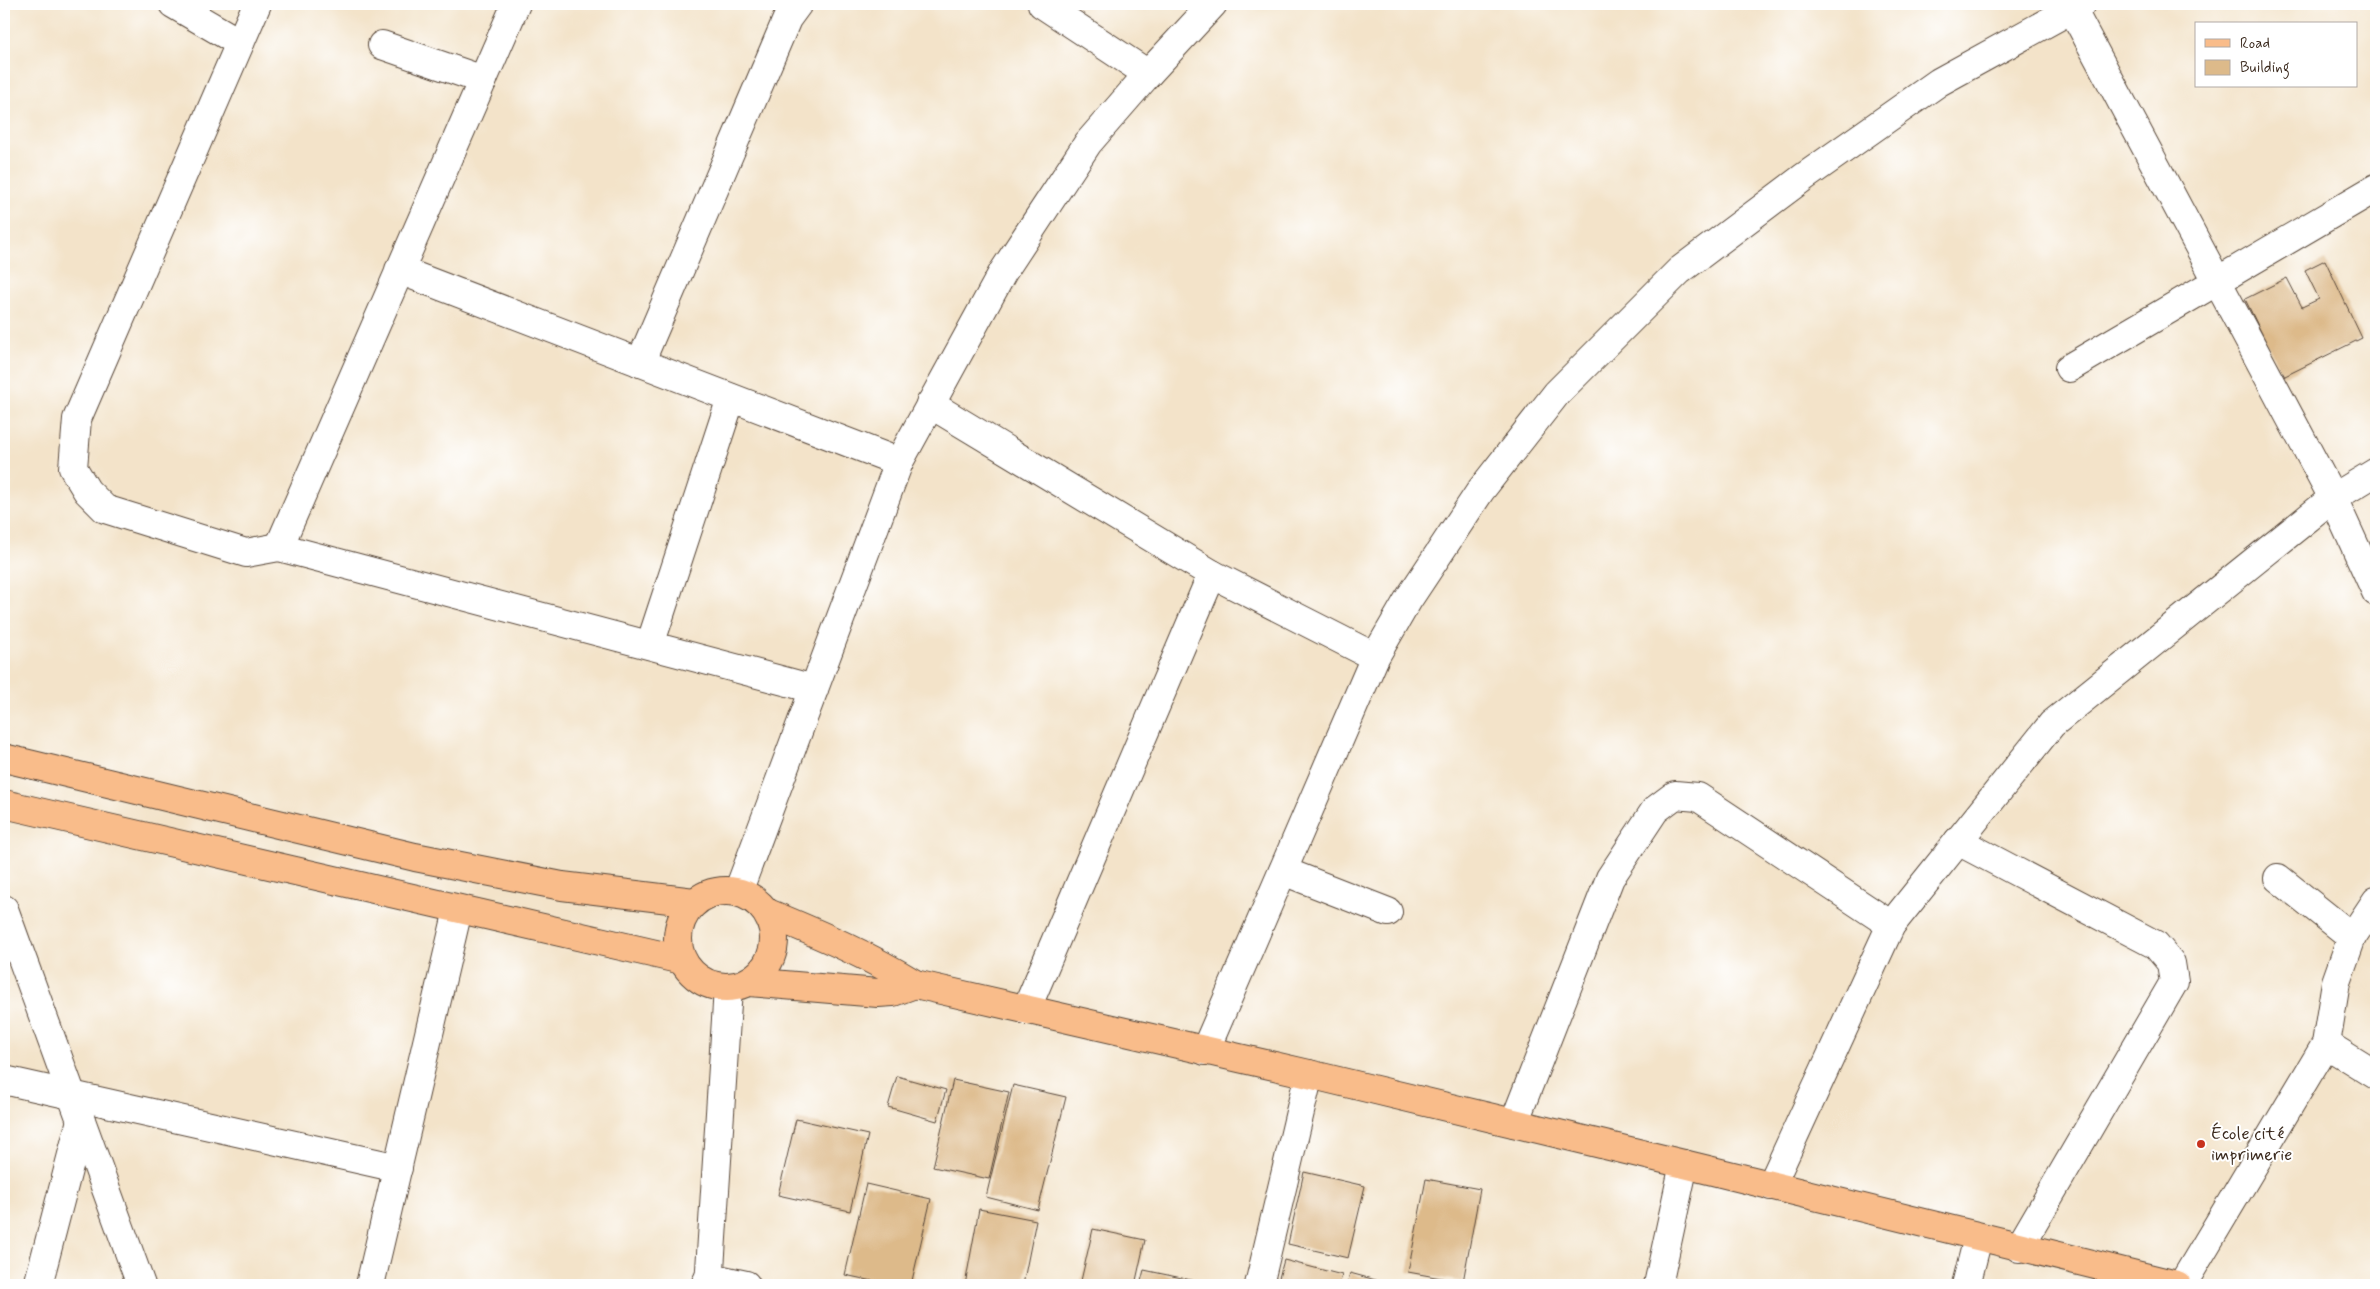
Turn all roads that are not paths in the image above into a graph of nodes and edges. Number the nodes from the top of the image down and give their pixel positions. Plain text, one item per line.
1 (173, 4) edge
2 (257, 4) edge
3 (516, 4) edge
4 (798, 4) edge
5 (1042, 4) edge
6 (1213, 4) edge
7 (2076, 6) edge
8 (240, 43) junction
9 (382, 45) dead end
10 (1148, 74) junction
11 (482, 80) junction
12 (2376, 188) edge
13 (399, 270) junction
14 (2217, 282) junction
15 (640, 363) junction
16 (2069, 368) dead end
17 (731, 398) junction
18 (930, 404) junction
19 (899, 462) junction
20 (2376, 472) edge
21 (2333, 498) junction
22 (279, 547) junction
23 (1212, 574) junction
24 (2376, 592) edge
25 (650, 645) junction
26 (1376, 656) junction
27 (814, 689) junction
28 (4, 758) edge
29 (4, 804) edge
30 (1958, 841) junction
31 (1283, 871) junction
32 (2278, 878) dead end
33 (738, 892) junction
34 (2376, 901) edge
35 (694, 902) junction
36 (4, 909) edge
37 (458, 910) junction
38 (1388, 912) dead end
39 (768, 913) junction
40 (1891, 925) junction
41 (2352, 937) junction
42 (682, 960) junction
43 (915, 984) junction
44 (738, 985) junction
45 (1026, 1010) junction
46 (2326, 1044) junction
47 (1204, 1051) junction
48 (1309, 1074) junction
49 (2376, 1076) edge
50 (4, 1080) edge
51 (77, 1108) junction
52 (1514, 1123) junction
53 (1684, 1164) junction
54 (398, 1168) junction
55 (1771, 1186) junction
56 (1978, 1238) junction
57 (2019, 1248) junction
58 (708, 1282) edge
59 (38, 1285) edge
60 (141, 1285) edge
61 (370, 1285) edge
62 (746, 1285) edge
63 (1259, 1285) edge
64 (1658, 1285) edge
65 (1966, 1285) edge
66 (2177, 1285) edge
67 (2182, 1285) edge

1 - 8 street
2 - 8 street
3 - 11 street
4 - 15 street
5 - 10 street
6 - 10 street
7 - 14 street
7 - 26 street
8 - 22 street
9 - 11 street
10 - 18 street
11 - 13 street
12 - 14 street
13 - 15 street
13 - 22 street
14 - 16 street
14 - 21 street
15 - 17 street
17 - 19 street
17 - 25 street
18 - 19 street
18 - 23 street
19 - 27 street
20 - 21 street
21 - 24 street
21 - 30 street
22 - 25 street
23 - 26 street
23 - 45 street
25 - 27 street
26 - 31 street
27 - 33 street
28 - 35 main road
29 - 37 main road
30 - 40 street
30 - 57 street
31 - 38 street
31 - 47 street
32 - 41 street
33 - 35 main road
33 - 39 main road
34 - 41 street
35 - 42 main road
36 - 51 street
37 - 42 main road
37 - 54 street
39 - 43 main road
39 - 44 main road
40 - 52 street
40 - 55 street
41 - 46 street
42 - 44 main road
43 - 44 main road
43 - 45 main road
44 - 58 street
45 - 47 main road
46 - 49 street
46 - 67 street
47 - 48 main road
48 - 52 main road
48 - 63 street
50 - 51 street
51 - 54 street
51 - 59 street
51 - 60 street
52 - 53 main road
53 - 55 main road
53 - 64 street
54 - 61 street
55 - 56 main road
56 - 57 main road
56 - 65 street
57 - 66 main road
58 - 62 street

